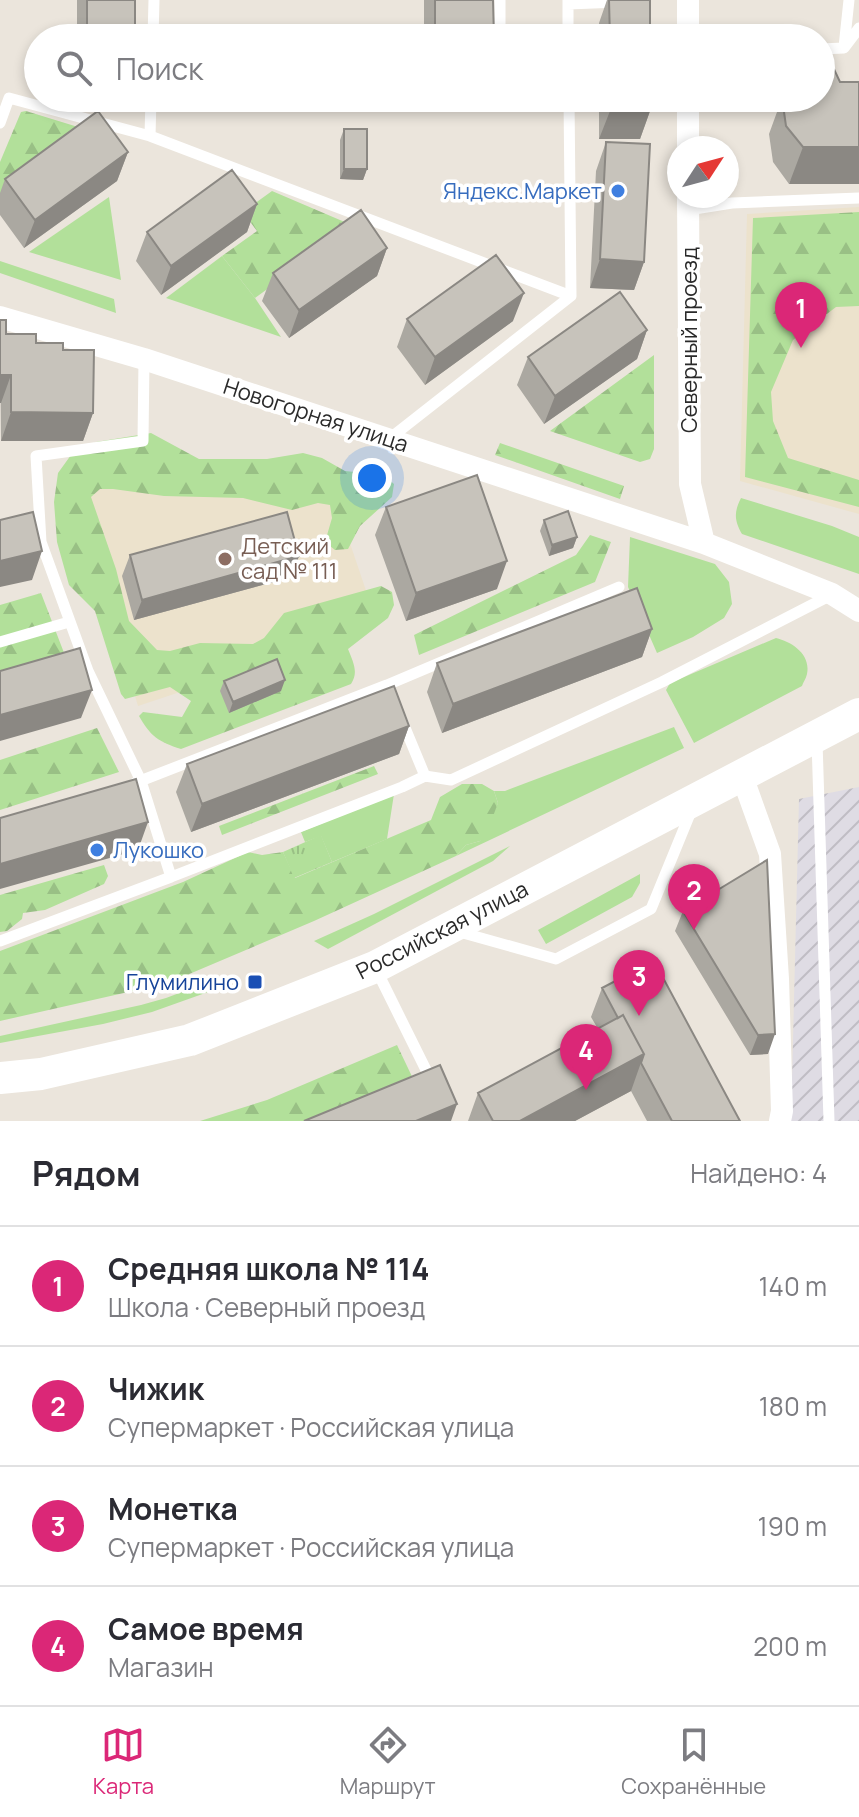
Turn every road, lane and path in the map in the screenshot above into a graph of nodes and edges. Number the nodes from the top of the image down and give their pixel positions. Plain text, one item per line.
1 (154, 0) edge
2 (500, 0) edge
3 (688, 0) edge
4 (849, 0) edge
5 (625, 1) edge
6 (568, 2) edge
7 (153, 24) edge
8 (500, 24) edge
9 (568, 24) edge
10 (688, 24) edge
11 (859, 28) edge
12 (835, 48) edge
13 (844, 48) junction
14 (5, 95) edge
15 (65, 112) edge
16 (151, 112) edge
17 (569, 112) edge
18 (688, 112) edge
19 (0, 123) edge
20 (150, 136) junction
21 (688, 136) edge
22 (859, 198) edge
23 (739, 203) edge
24 (688, 208) edge
25 (571, 296) junction
26 (0, 317) edge
27 (144, 359) junction
28 (389, 439) junction
29 (704, 543) junction
30 (619, 587) dead end
31 (832, 594) junction
32 (859, 611) edge
33 (69, 622) junction
34 (0, 642) edge
35 (387, 685) junction
36 (393, 698) edge
37 (398, 711) edge
38 (859, 714) edge
39 (817, 736) junction
40 (425, 776) junction
41 (742, 776) junction
42 (141, 781) junction
43 (127, 786) edge
44 (695, 801) junction
45 (171, 877) junction
46 (448, 929) junction
47 (0, 941) edge
48 (375, 967) junction
49 (0, 1078) edge
50 (440, 1097) edge
51 (780, 1121) edge
52 (829, 1121) edge

1 - 7 lane
2 - 8 lane
3 - 10 street
4 - 13 lane
5 - 6 lane
6 - 9 lane
11 - 13 lane
12 - 13 lane
14 - 19 lane
15 - 20 lane
16 - 20 lane
17 - 25 lane
18 - 21 street
20 - 25 lane
22 - 23 lane
24 - 29 street, Северный проезд
25 - 28 lane
26 - 27 street, Новогорная улица
27 - 28 street, Новогорная улица
27 - 33 lane
28 - 29 street, Новогорная улица
29 - 31 street, Новогорная улица
30 - 35 lane
31 - 32 street, Новогорная улица
31 - 40 lane
33 - 34 lane
33 - 42 lane
35 - 36 lane
35 - 42 lane
37 - 40 lane
38 - 39 main road, Российская улица
39 - 41 main road, Российская улица
39 - 52 lane
40 - 45 lane
41 - 44 main road, Российская улица
41 - 51 street
42 - 43 lane
42 - 45 lane
44 - 46 main road, Российская улица
44 - 46 lane
45 - 47 lane
46 - 48 main road, Российская улица
48 - 49 main road, Российская улица
48 - 50 lane

